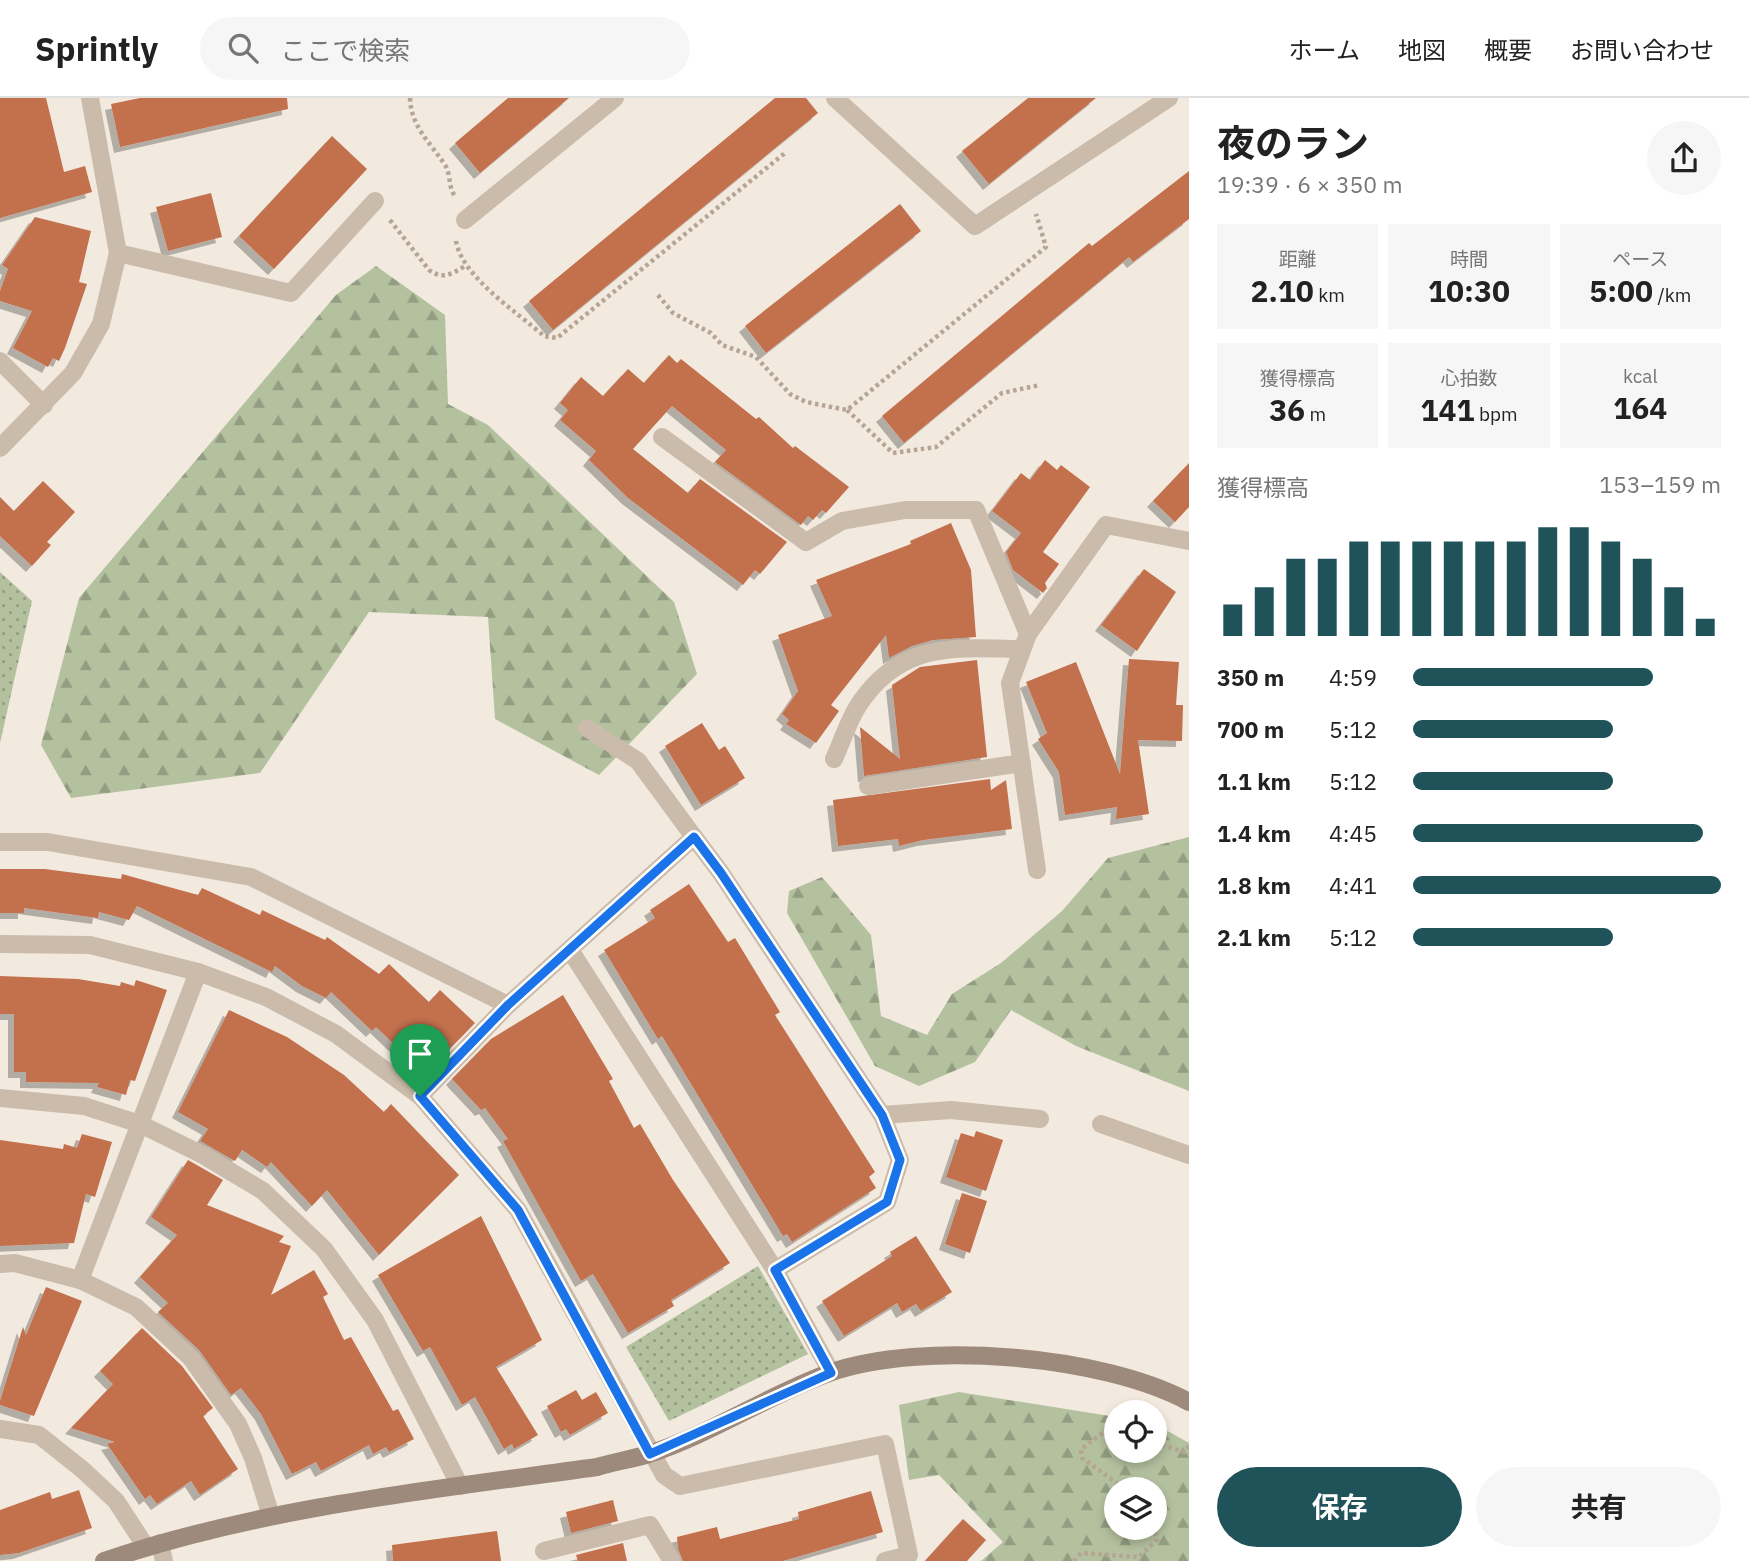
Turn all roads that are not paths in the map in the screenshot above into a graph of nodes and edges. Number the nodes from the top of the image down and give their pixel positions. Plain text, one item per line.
1 (90, 98) edge
2 (615, 98) edge
3 (835, 98) edge
4 (1168, 98) edge
5 (375, 201) road end
6 (465, 220) dead end
7 (118, 253) junction
8 (0, 362) edge
9 (44, 405) junction
10 (662, 437) dead end
11 (0, 448) edge
12 (1189, 541) edge
13 (1025, 642) junction
14 (587, 728) dead end
15 (834, 759) dead end
16 (1022, 763) junction
17 (868, 786) dead end
18 (694, 837) junction
19 (0, 842) edge
20 (1037, 870) dead end
21 (0, 944) edge
22 (570, 950) junction
23 (198, 972) junction
24 (508, 1005) junction
25 (420, 1096) junction
26 (0, 1098) edge
27 (882, 1115) junction
28 (1040, 1119) dead end
29 (140, 1124) junction
30 (1101, 1124) dead end
31 (1189, 1155) edge
32 (0, 1264) edge
33 (775, 1270) junction
34 (80, 1280) junction
35 (831, 1373) junction
36 (1189, 1402) edge
37 (0, 1429) edge
38 (650, 1454) junction
39 (460, 1486) junction
40 (271, 1516) junction
41 (157, 1550) edge
42 (544, 1551) dead end
43 (104, 1561) edge
44 (672, 1561) edge
45 (885, 1561) edge

1 - 7 street
2 - 6 street
3 - 4 street
5 - 7 street
7 - 9 street
8 - 9 street
9 - 11 street
10 - 13 street
12 - 13 street
13 - 15 street
13 - 16 street
14 - 18 street
16 - 17 street
16 - 20 street
18 - 22 street
18 - 27 street
19 - 24 street
21 - 23 street
22 - 24 street
22 - 33 street
23 - 25 street
23 - 29 street
24 - 25 street
25 - 38 street
26 - 29 street
27 - 28 street
27 - 33 street
29 - 34 street
29 - 39 street
30 - 31 street
32 - 34 street
33 - 35 street
34 - 40 street
35 - 36 street
35 - 38 street
37 - 41 street
38 - 39 street
38 - 45 street
39 - 40 street
40 - 41 street
41 - 43 street
42 - 44 street

